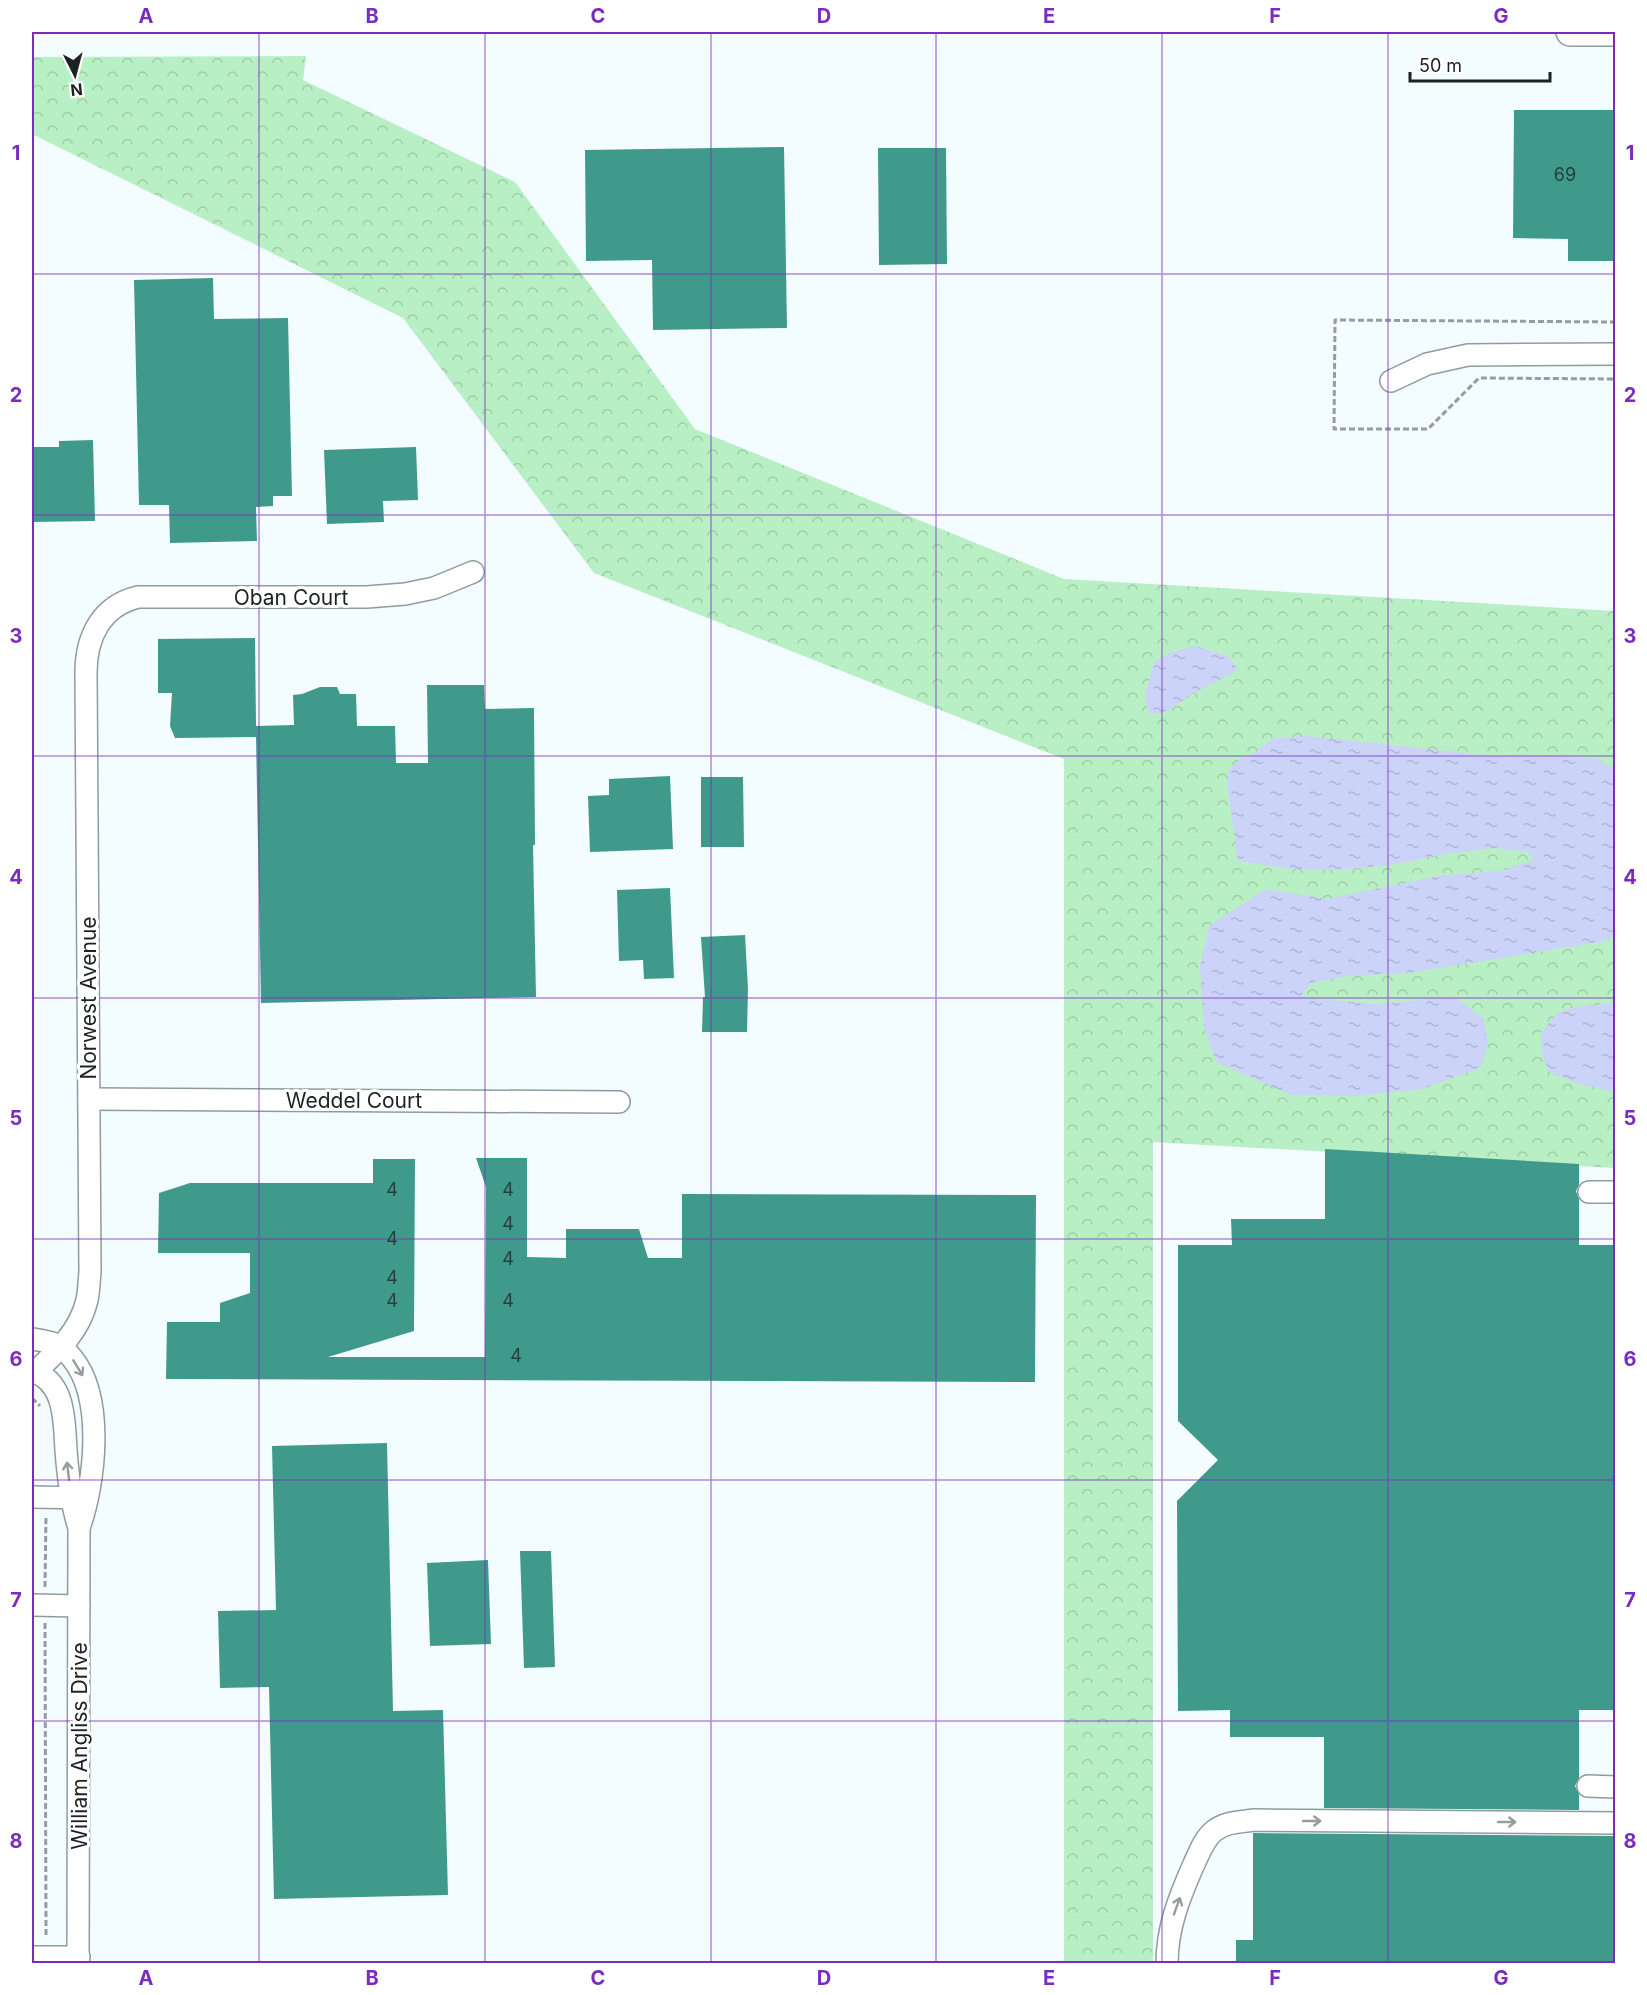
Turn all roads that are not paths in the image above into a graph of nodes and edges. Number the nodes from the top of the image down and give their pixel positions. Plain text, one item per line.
1 (1570, 32) edge
2 (1616, 32) edge
3 (1616, 354) edge
4 (1391, 381) dead end
5 (473, 572) dead end
6 (109, 611) joint
7 (89, 1100) junction
8 (619, 1102) dead end
9 (1589, 1192) dead end
10 (1616, 1192) edge
11 (32, 1338) edge
12 (63, 1348) junction
13 (33, 1372) edge
14 (39, 1497) edge
15 (80, 1498) junction
16 (38, 1605) edge
17 (79, 1606) junction
18 (1588, 1786) dead end
19 (1616, 1787) edge
20 (1616, 1823) edge
21 (39, 1957) edge
22 (78, 1960) edge
23 (1167, 1964) edge

1 - 2 main road
3 - 4 street
5 - 6 street, Oban Court
6 - 7 street, Norwest Avenue
7 - 8 street, Weddel Court
7 - 12 street, Norwest Avenue
9 - 10 street
11 - 12 street
12 - 13 street, Norwest Avenue
12 -> 15 street, William Angliss Drive
15 -> 13 street, William Angliss Drive
14 - 15 street
15 - 17 street, William Angliss Drive
16 - 17 street
17 - 22 street, William Angliss Drive
18 - 19 street
23 -> 20 street
21 - 22 street

